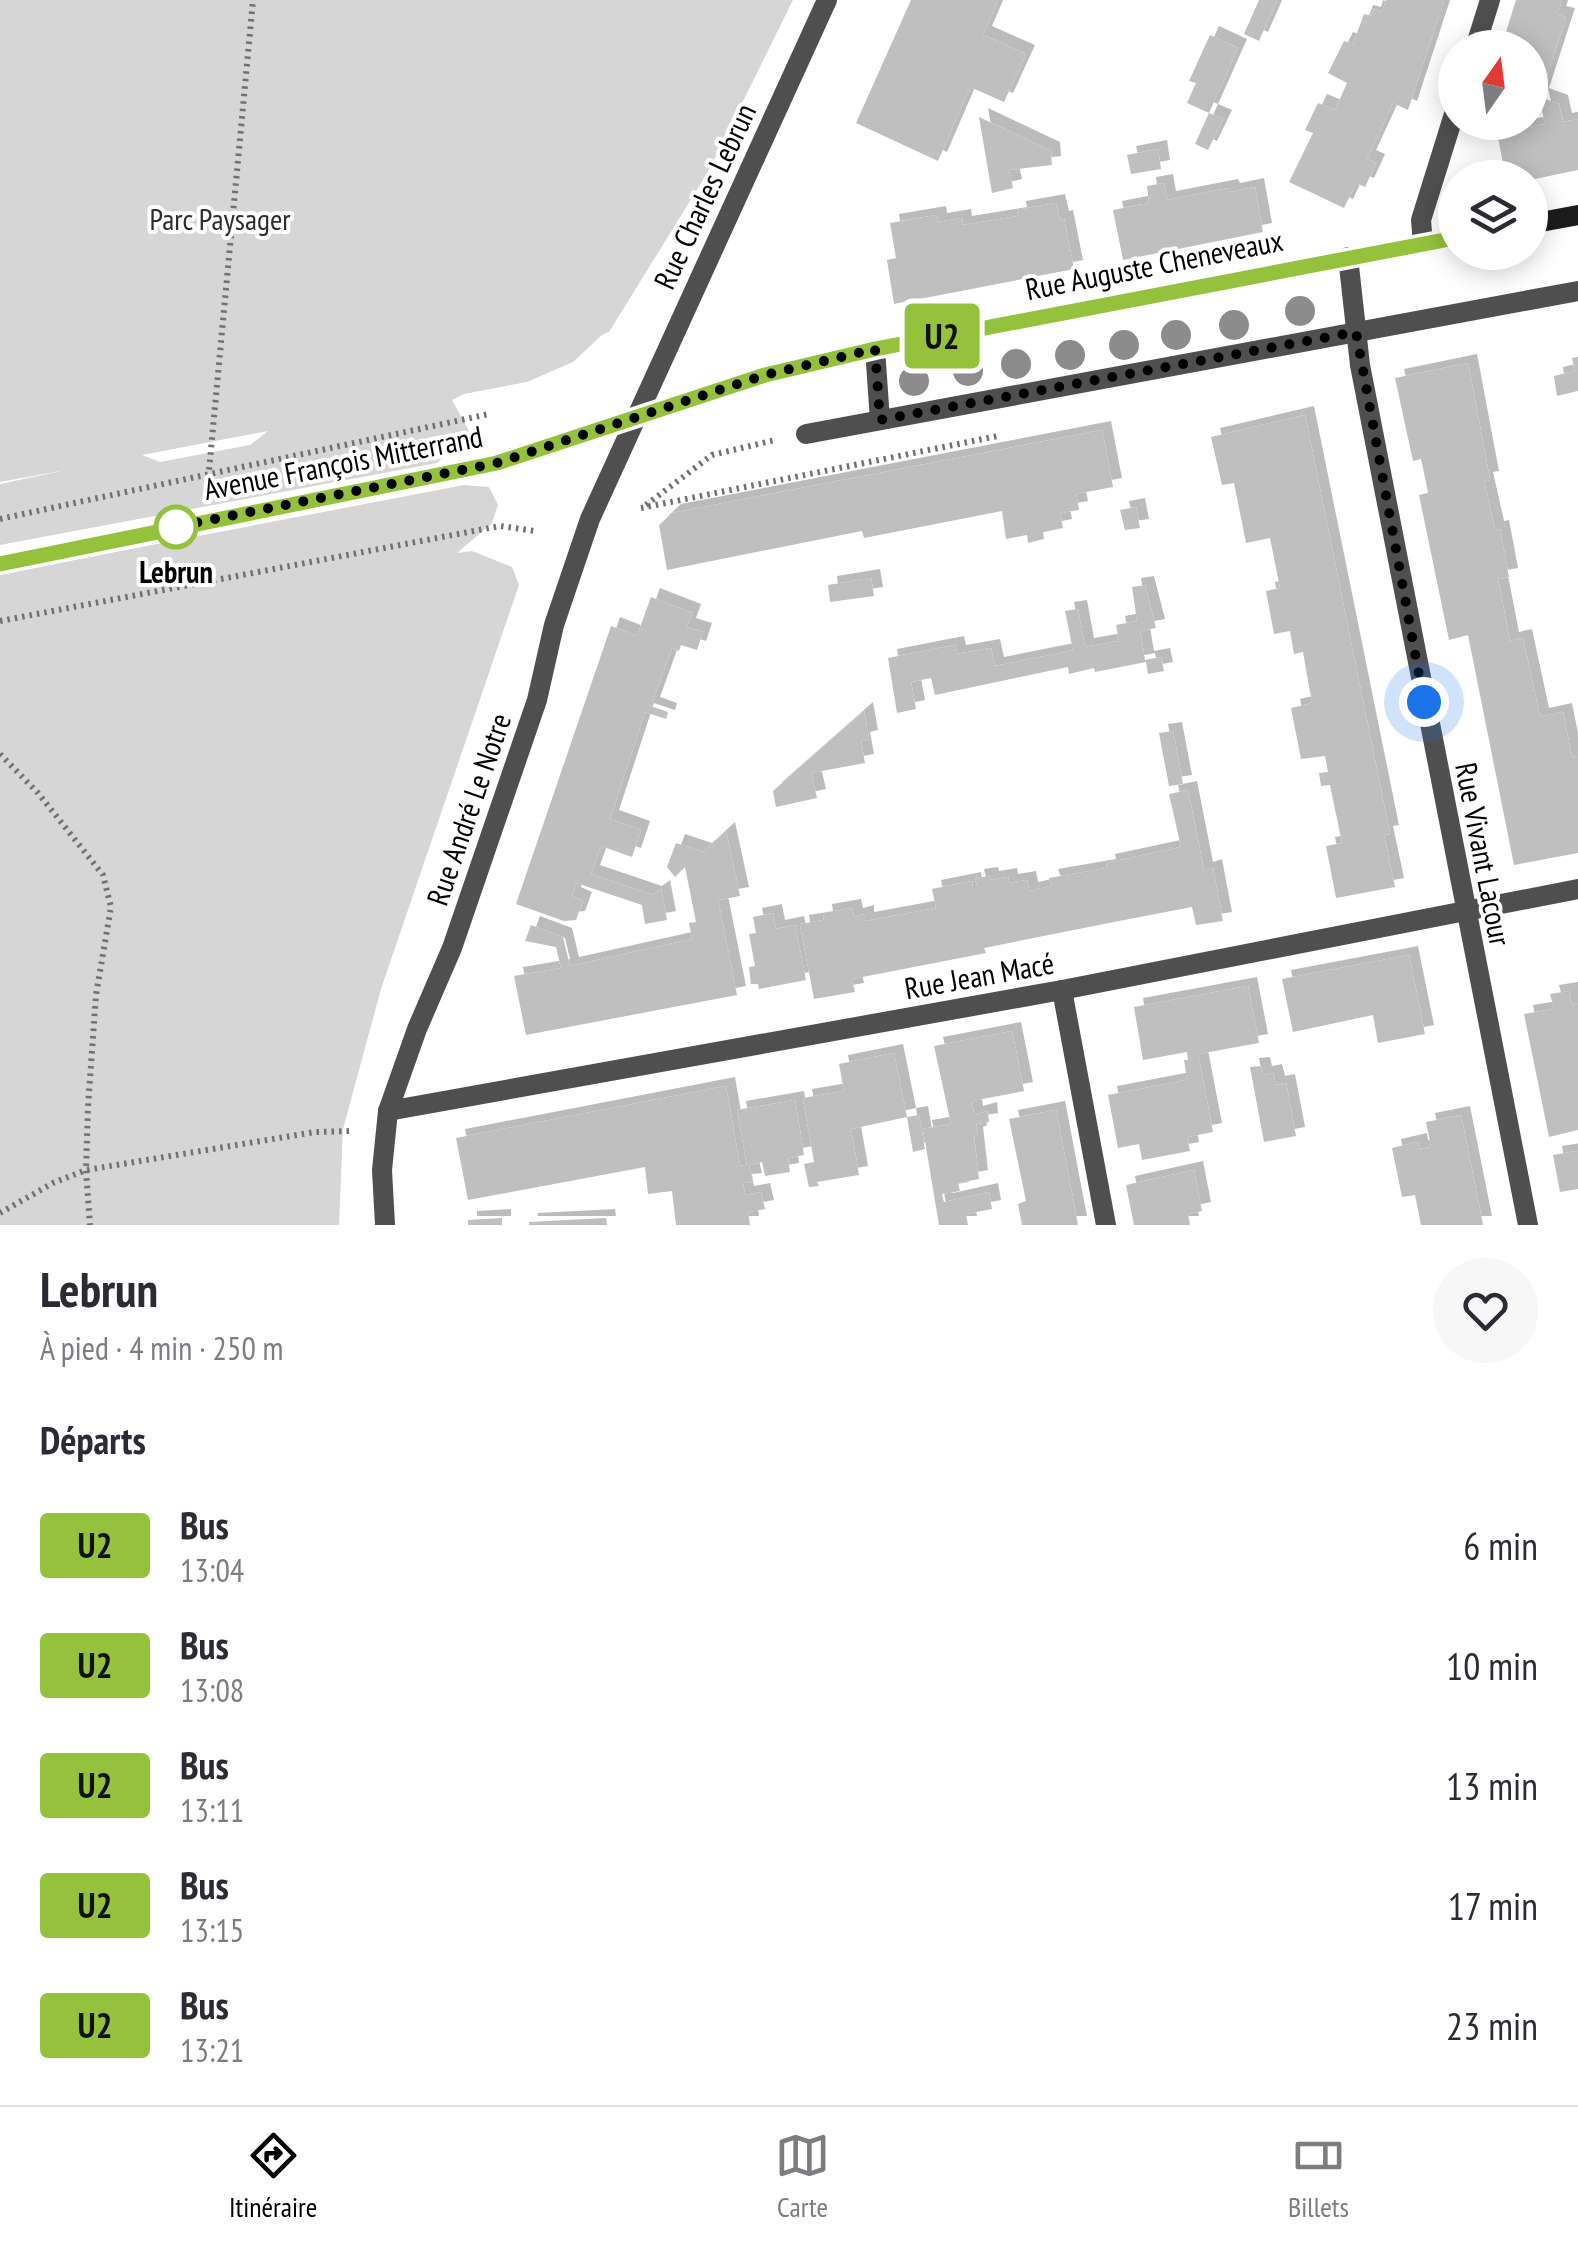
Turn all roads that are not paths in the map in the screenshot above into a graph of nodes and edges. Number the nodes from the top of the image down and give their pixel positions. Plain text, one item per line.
1 (827, 0) edge
2 (1490, 0) edge
3 (1481, 30) edge
4 (1446, 140) edge
5 (1578, 215) edge
6 (1548, 221) edge
7 (1438, 241) edge
8 (1423, 244) junction
9 (1348, 256) junction
10 (1578, 291) edge
11 (1356, 332) junction
12 (875, 349) junction
13 (635, 417) junction
14 (880, 420) junction
15 (806, 434) road end
16 (0, 564) edge
17 (1578, 889) edge
18 (1464, 912) junction
19 (1062, 990) junction
20 (388, 1111) junction
21 (385, 1225) edge
22 (1106, 1225) edge
23 (1528, 1225) edge

1 - 13 street, Rue Charles Lebrun
2 - 3 street
4 - 8 street
5 - 6 main road
7 - 8 main road, Rue Auguste Cheneveaux
8 - 9 main road, Rue Auguste Cheneveaux
9 - 11 street, Rue Vivant Lacour
9 - 12 main road, Rue Auguste Cheneveaux
10 - 11 street
11 - 14 street
11 - 18 street, Rue Vivant Lacour
12 - 13 main road, Rue Auguste Cheneveaux
12 - 14 street
13 - 16 main road, Avenue François Mitterrand
13 - 20 street, Rue André Le Notre
14 - 15 street
17 - 18 street, Rue Jean Macé
18 - 19 street, Rue Jean Macé
18 - 23 street, Rue Vivant Lacour
19 - 20 street, Rue Jean Macé
19 - 22 street
20 - 21 street, Rue André Le Notre

